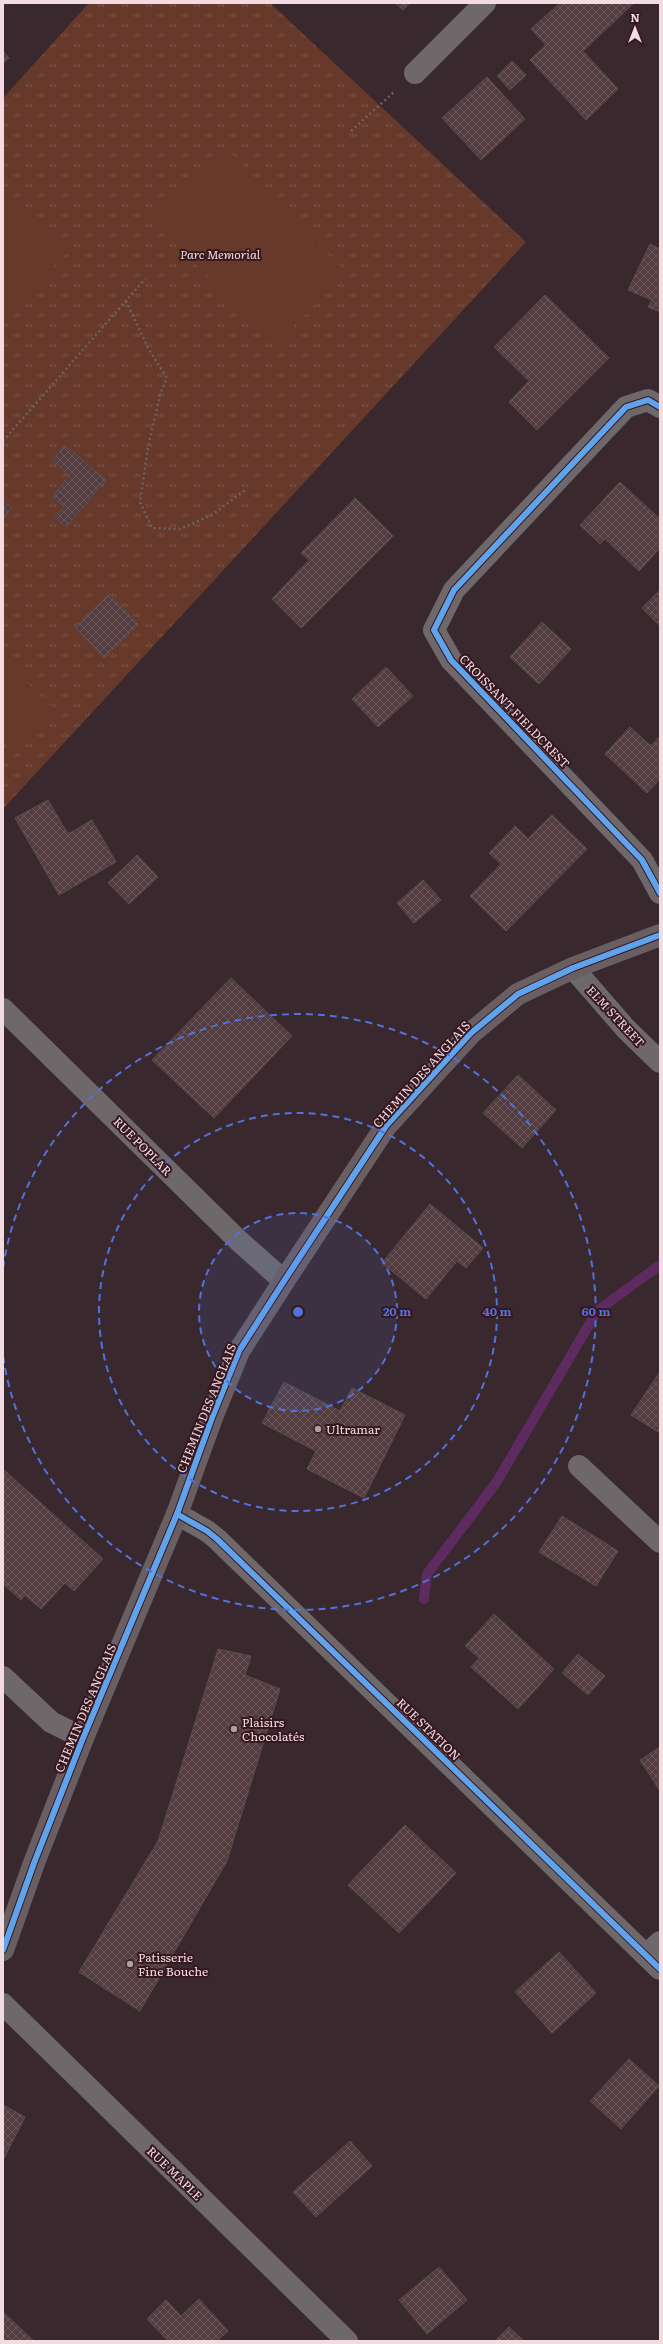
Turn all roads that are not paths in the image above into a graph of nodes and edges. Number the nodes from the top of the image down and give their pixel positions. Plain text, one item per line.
1 (485, 3) edge
2 (415, 73) road end
3 (660, 407) edge
4 (660, 893) edge
5 (660, 934) edge
6 (573, 968) junction
7 (3, 1009) edge
8 (660, 1062) edge
9 (284, 1281) junction
10 (579, 1466) dead end
11 (177, 1514) junction
12 (660, 1542) edge
13 (3, 1677) edge
14 (83, 1738) junction
15 (3, 1950) edge
16 (655, 1955) edge
17 (3, 2004) edge
18 (347, 2341) edge

1 - 2 street
3 - 4 street, CROISSANT FIELDCREST
5 - 6 street, CHEMIN DES ANGLAIS
6 - 8 street, ELM STREET
6 - 9 street, CHEMIN DES ANGLAIS
7 - 9 street, RUE POPLAR
9 - 11 street, CHEMIN DES ANGLAIS
10 - 12 street
11 - 14 street, CHEMIN DES ANGLAIS
11 - 16 street, RUE STATION
13 - 14 street
14 - 15 street, CHEMIN DES ANGLAIS
17 - 18 street, RUE MAPLE

